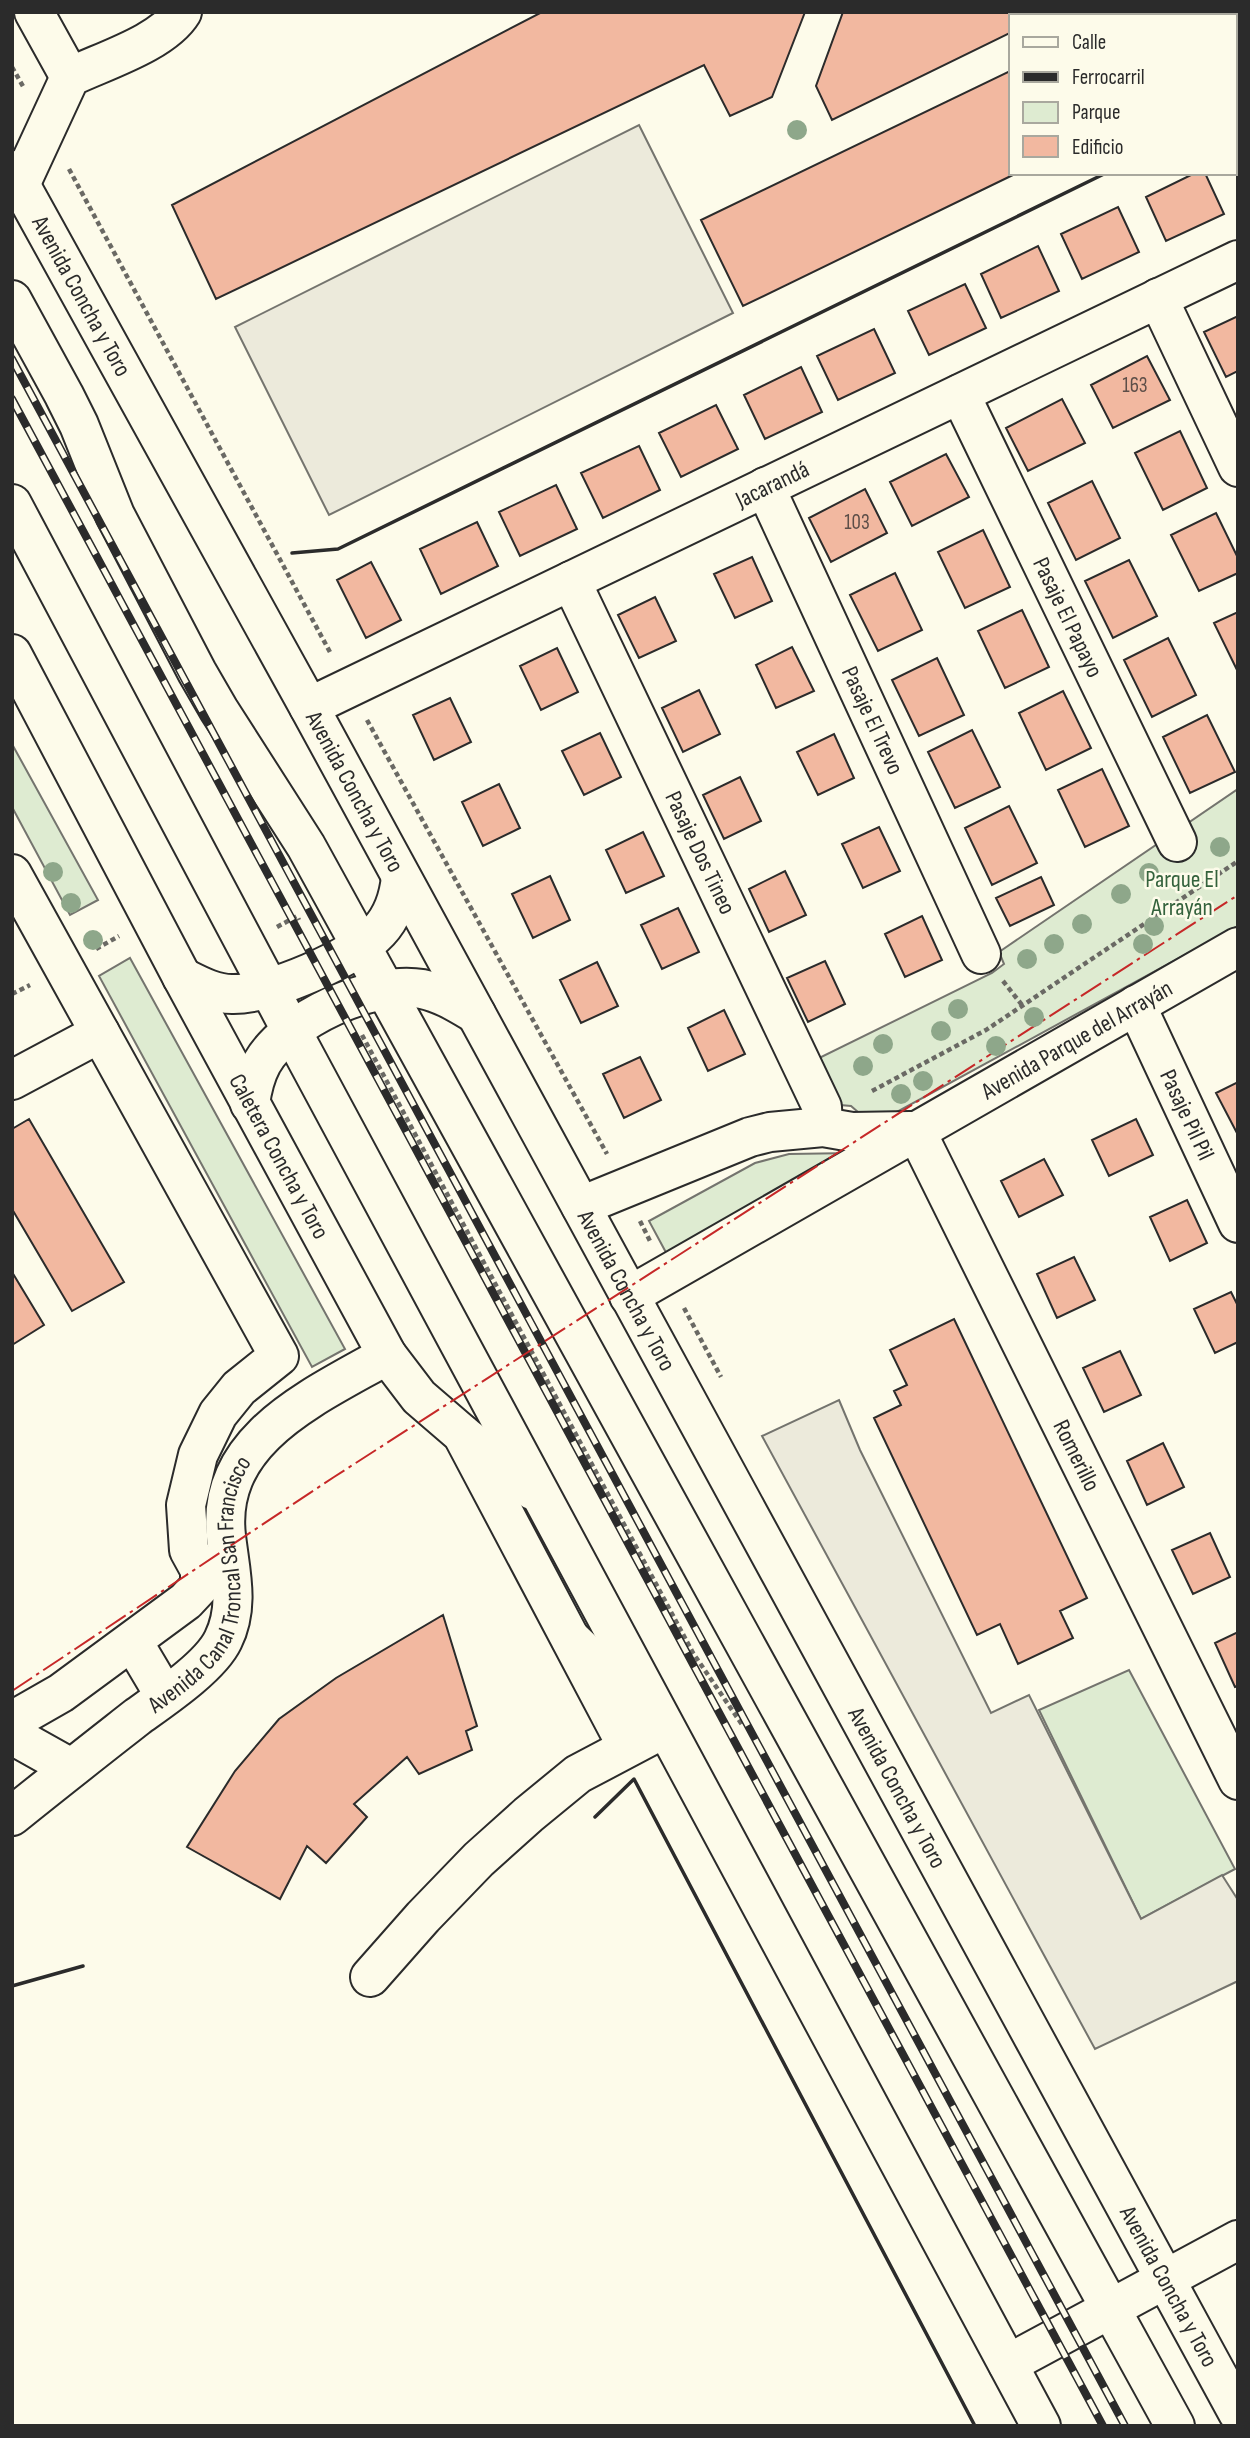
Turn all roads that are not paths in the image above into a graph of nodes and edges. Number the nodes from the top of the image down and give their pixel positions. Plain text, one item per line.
1 (34, 12) edge
2 (183, 12) edge
3 (70, 77) junction
4 (16, 178) edge
5 (1238, 260) edge
6 (1158, 298) junction
7 (12, 300) edge
8 (960, 394) junction
9 (1238, 467) edge
10 (765, 487) junction
11 (12, 504) edge
12 (571, 581) junction
13 (12, 654) edge
14 (309, 707) junction
15 (1177, 842) dead end
16 (12, 874) edge
17 (401, 877) junction
18 (361, 946) junction
19 (1238, 947) edge
20 (981, 954) dead end
21 (182, 977) junction
22 (269, 989) junction
23 (385, 989) junction
24 (1136, 1006) junction
25 (476, 1014) junction
26 (291, 1030) junction
27 (100, 1033) junction
28 (12, 1080) edge
29 (250, 1104) junction
30 (822, 1117) junction
31 (916, 1131) junction
32 (581, 1206) junction
33 (1238, 1223) edge
34 (629, 1296) junction
35 (387, 1355) junction
36 (462, 1434) junction
37 (548, 1508) junction
38 (516, 1536) junction
39 (571, 1639) junction
40 (133, 1642) junction
41 (165, 1696) junction
42 (12, 1721) edge
43 (665, 1729) junction
44 (12, 1735) edge
45 (628, 1746) junction
46 (71, 1768) junction
47 (1238, 1780) edge
48 (12, 1816) edge
49 (370, 1977) dead end
50 (1238, 2240) edge
51 (1165, 2279) junction
52 (1111, 2308) junction
53 (1008, 2364) junction
54 (1238, 2413) edge
55 (1041, 2426) edge
56 (1175, 2426) edge

1 - 3 street
2 - 3 street
3 - 4 street
4 - 14 street, Avenida Concha y Toro
5 - 6 street, Jacarandá
6 - 8 street, Jacarandá
6 - 9 street
7 - 18 street
8 - 10 street, Jacarandá
8 - 15 street, Pasaje El Papayo
10 - 12 street, Jacarandá
10 - 20 street, Pasaje El Trevo
11 - 22 street
12 - 14 street, Jacarandá
12 - 30 street, Pasaje Dos Tineo
13 - 21 street, Caletera Concha y Toro
14 - 17 street, Avenida Concha y Toro
16 - 27 street
17 - 18 street
17 - 25 street, Avenida Concha y Toro
18 - 22 street
18 - 23 street
19 - 24 street, Avenida Parque del Arrayán
21 - 22 street
21 - 29 street, Caletera Concha y Toro
22 - 26 street
23 - 25 street
23 - 26 street
23 - 52 street
24 - 31 street, Avenida Parque del Arrayán
24 - 33 street, Pasaje Pil Pil
25 - 32 street, Avenida Concha y Toro
26 - 29 street
26 - 37 street
27 - 28 street
27 - 40 street
29 - 35 street, Caletera Concha y Toro
30 - 31 street, Avenida Parque del Arrayán
30 - 32 street, Avenida Parque del Arrayán
31 - 34 street, Avenida Parque del Arrayán
31 - 47 street, Romerillo
32 - 34 street, Avenida Concha y Toro
34 - 51 street, Avenida Concha y Toro
35 - 36 street, Caletera Concha y Toro
35 - 41 street, Avenida Canal Troncal San Francisco
36 - 37 street
36 - 38 street, Caletera Concha y Toro
37 - 38 street
37 - 43 street
38 - 39 street, Caletera Concha y Toro
39 - 43 street
39 - 45 street, Caletera Concha y Toro
40 - 41 street
40 - 42 street
41 - 46 street, Avenida Canal Troncal San Francisco
43 - 45 street
43 - 53 street
44 - 46 street
45 - 49 street
46 - 48 street, Avenida Canal Troncal San Francisco
50 - 51 street
51 - 52 street
51 - 54 street, Avenida Concha y Toro
52 - 53 street
52 - 56 street
53 - 55 street

